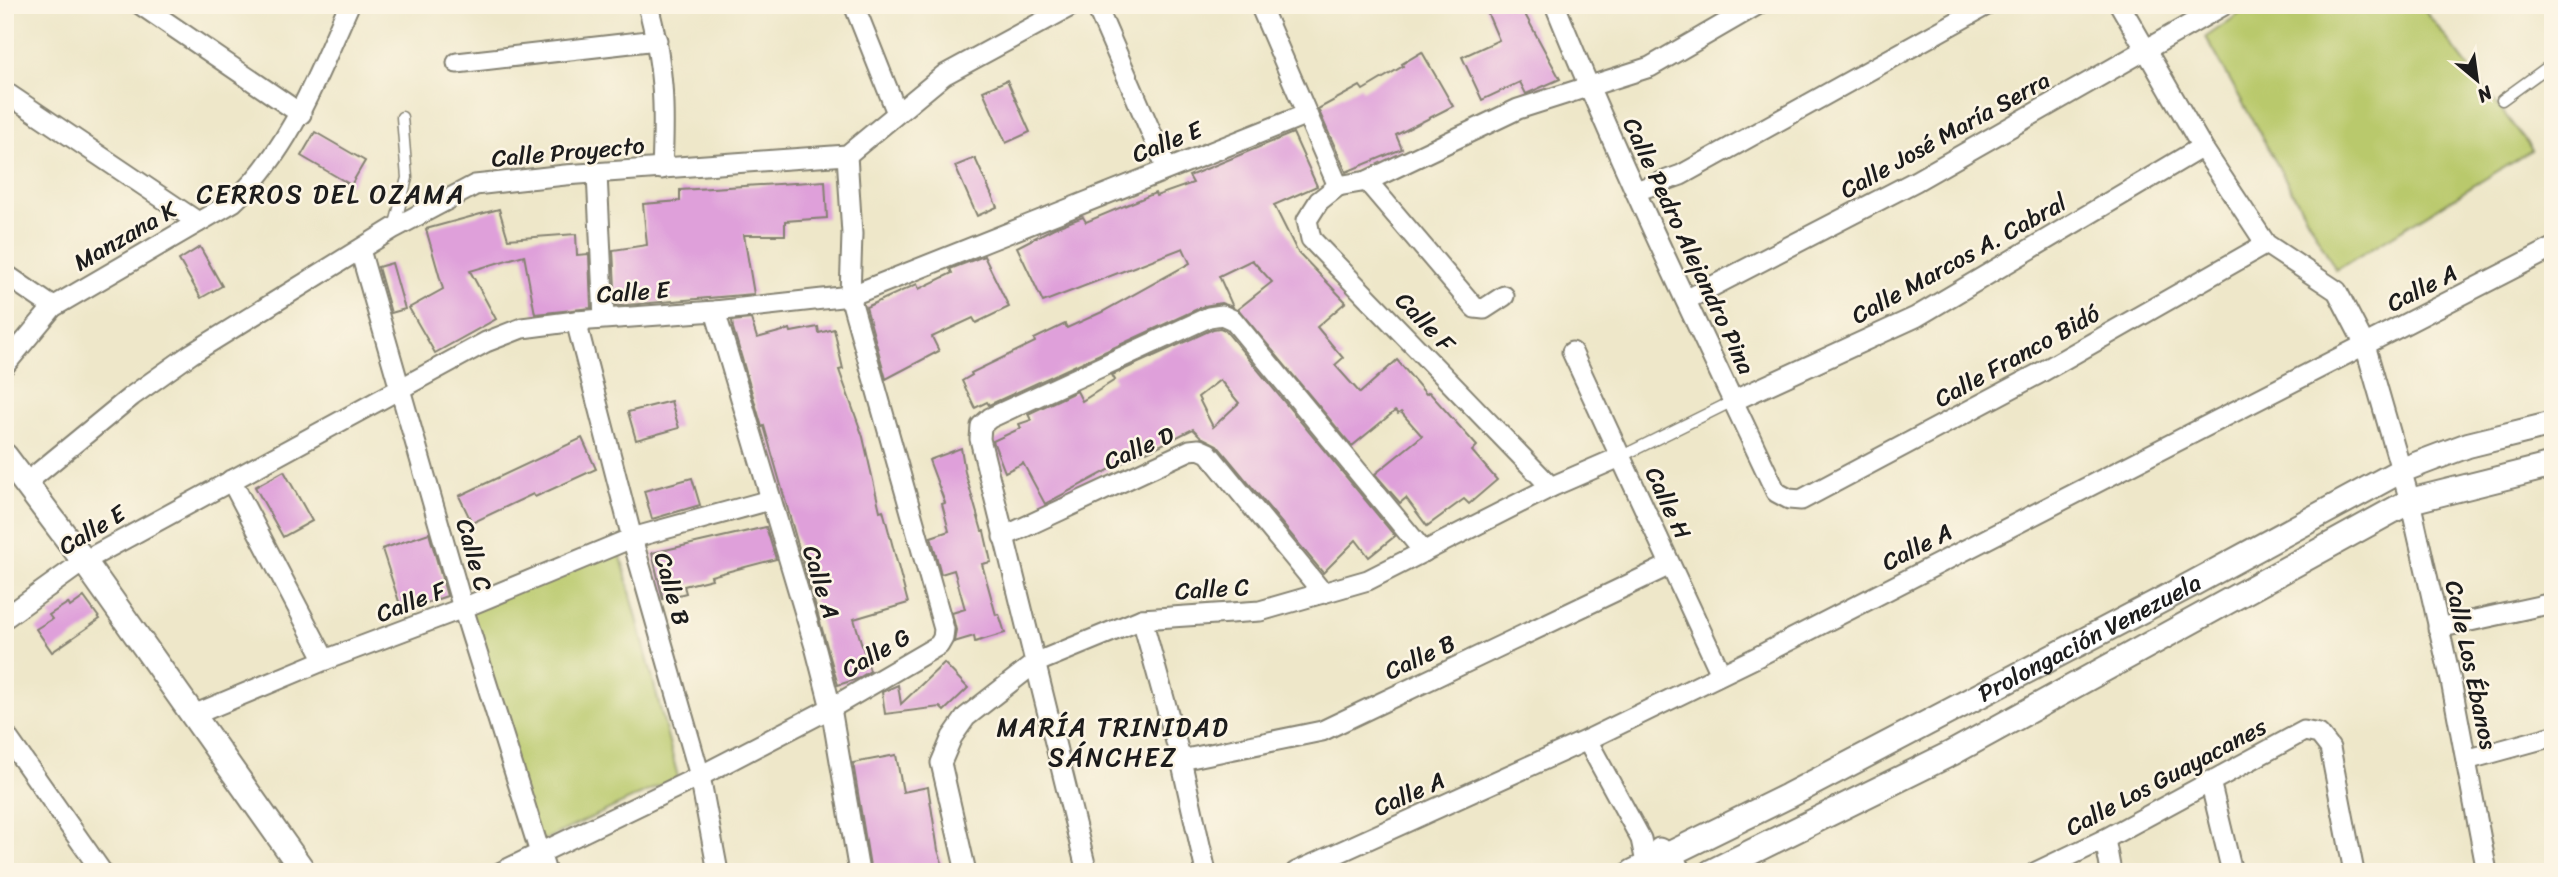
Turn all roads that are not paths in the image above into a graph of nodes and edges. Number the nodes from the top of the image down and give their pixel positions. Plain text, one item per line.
1 (141, 5) edge
2 (349, 5) edge
3 (648, 5) edge
4 (854, 5) edge
5 (1073, 5) edge
6 (1096, 5) edge
7 (1260, 5) edge
8 (1555, 5) edge
9 (1757, 5) edge
10 (1987, 5) edge
11 (2120, 5) edge
12 (2224, 5) edge
13 (657, 40) junction
14 (2145, 49) junction
15 (457, 63) dead end
16 (2553, 63) edge
17 (1588, 86) junction
18 (5, 92) edge
19 (2502, 100) dead end
20 (897, 113) junction
21 (301, 114) junction
22 (1307, 114) junction
23 (402, 117) dead end
24 (2202, 147) junction
25 (847, 155) junction
26 (662, 169) junction
27 (1167, 169) junction
28 (597, 174) junction
29 (1367, 181) junction
30 (1338, 186) junction
31 (1636, 191) junction
32 (198, 222) junction
33 (394, 228) junction
34 (2266, 244) junction
35 (2553, 248) edge
36 (360, 250) junction
37 (5, 274) edge
38 (850, 296) junction
39 (1504, 296) dead end
40 (1686, 300) junction
41 (53, 307) junction
42 (715, 311) junction
43 (604, 318) junction
44 (576, 321) junction
45 (2365, 345) junction
46 (1572, 352) dead end
47 (5, 365) edge
48 (401, 389) junction
49 (1733, 401) junction
50 (2553, 424) edge
51 (5, 456) edge
52 (1620, 457) junction
53 (2553, 466) edge
54 (2402, 470) junction
55 (231, 480) junction
56 (26, 483) junction
57 (1551, 486) junction
58 (1789, 499) joint
59 (770, 500) junction
60 (2410, 501) junction
61 (1003, 537) junction
62 (632, 538) junction
63 (1424, 552) junction
64 (84, 561) junction
65 (1670, 565) junction
66 (1323, 593) junction
67 (2553, 603) edge
68 (463, 608) junction
69 (5, 618) edge
70 (1142, 619) junction
71 (2438, 628) junction
72 (325, 660) junction
73 (1035, 663) junction
74 (1721, 674) junction
75 (831, 708) junction
76 (191, 716) junction
77 (5, 734) edge
78 (2553, 736) edge
79 (1587, 740) junction
80 (1181, 760) junction
81 (2466, 760) junction
82 (700, 776) junction
83 (2210, 781) junction
84 (1642, 839) junction
85 (2105, 839) junction
86 (541, 850) junction
87 (1676, 863) edge
88 (1642, 870) edge
89 (102, 872) edge
90 (304, 872) edge
91 (501, 872) edge
92 (546, 872) edge
93 (718, 872) edge
94 (859, 872) edge
95 (966, 872) edge
96 (1087, 872) edge
97 (1206, 872) edge
98 (1296, 872) edge
99 (1711, 872) edge
100 (2036, 872) edge
101 (2111, 872) edge
102 (2232, 872) edge
103 (2354, 872) edge
104 (2487, 872) edge

1 - 21 street
2 - 21 street, Manzana K
3 - 13 street
4 - 20 street
5 - 20 street
6 - 27 street
7 - 22 street
8 - 17 street, Calle Pedro Alejandro Pina
9 - 17 street
10 - 31 street
11 - 14 street
12 - 14 street, Calle José María Serra
13 - 15 street
13 - 26 street
14 - 24 street
14 - 40 street, Calle José María Serra
16 - 19 lane
17 - 29 street
17 - 31 street, Calle Pedro Alejandro Pina
18 - 32 street
20 - 25 street
21 - 32 street, Manzana K
22 - 27 street, Calle E
22 - 30 street
23 - 33 lane
24 - 34 street
24 - 49 street, Calle Marcos A. Cabral
25 - 26 street, Calle Proyecto
25 - 38 street, Calle G
26 - 28 street, Calle Proyecto
27 - 38 street, Calle E
28 - 33 street, Calle Proyecto
28 - 43 street
29 - 30 street
29 - 39 street
30 - 57 street, Calle F
31 - 40 street, Calle Pedro Alejandro Pina
32 - 41 street, Manzana K
33 - 36 street, Calle Proyecto
34 - 45 street, Calle Los Ébanos
34 - 58 street, Calle Franco Bidó
35 - 45 street, Calle A
36 - 48 street, Calle C
36 - 56 street, Calle Proyecto
37 - 41 street
38 - 42 street, Calle E
38 - 75 street, Calle G
40 - 49 street, Calle Pedro Alejandro Pina
41 - 47 street, Manzana K
42 - 43 street, Calle E
42 - 59 street, Calle A
43 - 44 street, Calle E
44 - 48 street, Calle E
44 - 62 street, Calle B
45 - 54 street, Calle Los Ébanos
45 - 74 street, Calle A
46 - 52 street, Calle H
48 - 55 street, Calle E
48 - 68 street, Calle C
49 - 52 lane
49 - 58 street, Calle Pedro Alejandro Pina
50 - 54 street, Prolongación Venezuela
51 - 56 street
52 - 57 street, Calle C
52 - 65 street, Calle H
53 - 60 street, Prolongación Venezuela
54 - 60 street, Calle Los Ébanos
54 - 87 street, Prolongación Venezuela
55 - 64 street, Calle E
55 - 72 street
56 - 64 street
57 - 63 street, Calle C
59 - 62 street, Calle F
59 - 75 street, Calle A
60 - 71 street, Calle Los Ébanos
60 - 99 street, Prolongación Venezuela
61 - 63 street
61 - 66 street, Calle D
61 - 73 street
62 - 68 street, Calle F
62 - 82 street, Calle B
63 - 66 street, Calle C
64 - 69 street, Calle E
64 - 76 street
65 - 74 street, Calle H
65 - 80 street, Calle B
66 - 70 street, Calle C
67 - 71 street
68 - 72 street, Calle F
68 - 86 street, Calle C
70 - 73 street, Calle C
70 - 80 street
71 - 81 street, Calle Los Ébanos
72 - 76 street, Calle F
73 - 95 street, Calle C
73 - 96 street
74 - 79 street, Calle A
75 - 82 street, Calle G
75 - 94 street, Calle A
76 - 90 street
77 - 89 street
78 - 81 street
79 - 84 street
79 - 98 street, Calle A
80 - 97 street
81 - 104 street, Calle Los Ébanos
82 - 86 street, Calle G
82 - 93 street, Calle B
83 - 85 street, Calle Los Guayacanes
83 - 102 street
83 - 103 street, Calle Los Guayacanes
84 - 87 street
84 - 88 street
85 - 100 street, Calle Los Guayacanes
85 - 101 street
86 - 91 street, Calle G
86 - 92 street, Calle C
87 - 88 street, Prolongación Venezuela

